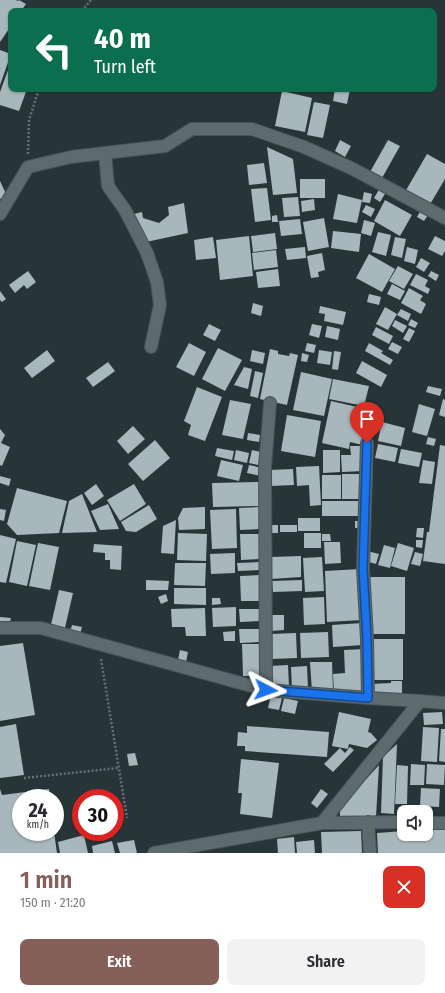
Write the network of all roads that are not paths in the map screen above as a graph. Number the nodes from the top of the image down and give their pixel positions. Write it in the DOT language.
graph roads {
  1 [pos="105,154"];
  2 [pos="0,214"];
  3 [pos="445,218"];
  4 [pos="151,347"];
  5 [pos="270,403"];
  6 [pos="367,443"];
  7 [pos="0,628"];
  8 [pos="266,690"];
  9 [pos="368,698"];
  10 [pos="420,701"];
  11 [pos="445,703"];
  12 [pos="368,822"];
  13 [pos="397,822"];
  14 [pos="322,823"];
  15 [pos="433,823"];
  16 [pos="445,823"];
  17 [pos="154,853"];
  18 [pos="370,853"];
  1 -- 2 [label="street"];
  1 -- 3 [label="street"];
  1 -- 4 [label="street"];
  5 -- 8 [label="street"];
  6 -- 9 [label="street"];
  7 -- 8 [label="street"];
  8 -- 9 [label="street"];
  9 -- 10 [label="street"];
  10 -- 11 [label="street"];
  10 -- 14 [label="street"];
  12 -- 13 [label="street"];
  12 -- 14 [label="street"];
  12 -- 18 [label="street"];
  14 -- 17 [label="street"];
  15 -- 16 [label="street"];
}
